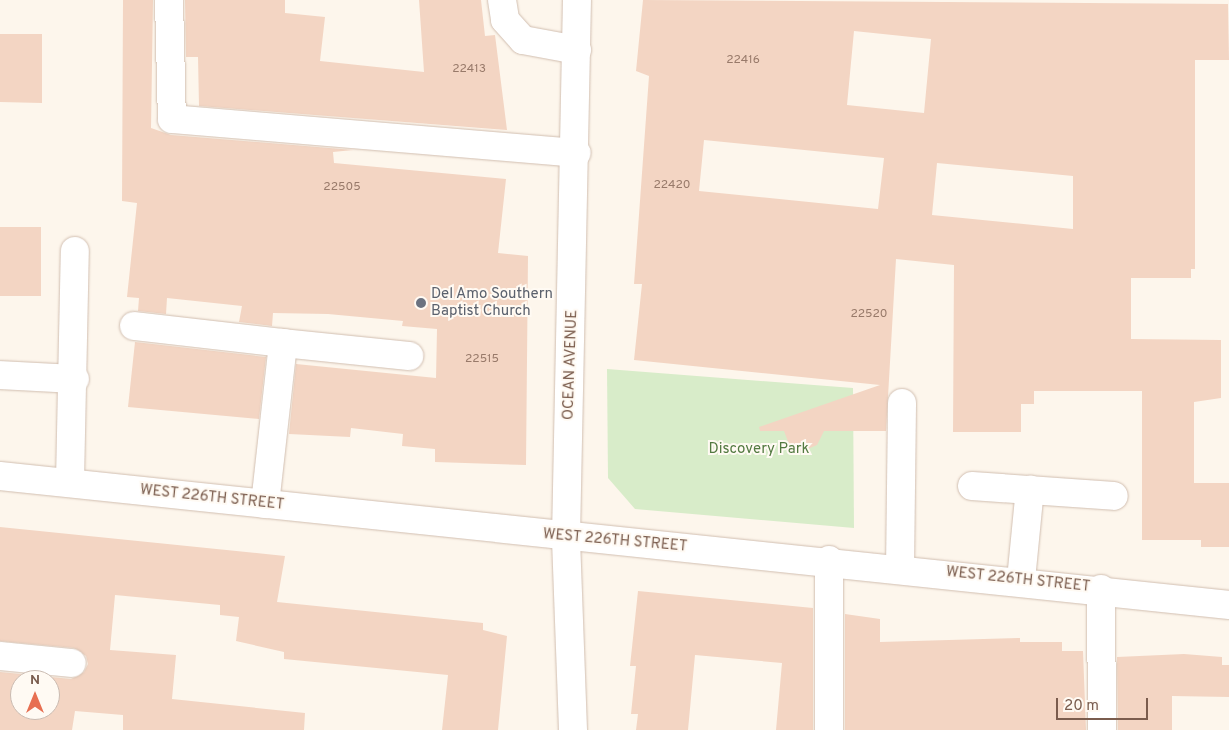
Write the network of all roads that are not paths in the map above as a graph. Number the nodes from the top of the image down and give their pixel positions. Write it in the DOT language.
graph roads {
  1 [pos="169,0"];
  2 [pos="502,0"];
  3 [pos="577,0"];
  4 [pos="577,50"];
  5 [pos="577,153"];
  6 [pos="76,251"];
  7 [pos="134,326"];
  8 [pos="283,343"];
  9 [pos="409,356"];
  10 [pos="0,375"];
  11 [pos="75,379"];
  12 [pos="902,403"];
  13 [pos="0,476"];
  14 [pos="70,482"];
  15 [pos="972,486"];
  16 [pos="1030,489"];
  17 [pos="1114,496"];
  18 [pos="265,504"];
  19 [pos="566,537"];
  20 [pos="829,560"];
  21 [pos="900,569"];
  22 [pos="1021,580"];
  23 [pos="1101,589"];
  24 [pos="1229,605"];
  25 [pos="0,656"];
  26 [pos="72,663"];
  27 [pos="572,730"];
  28 [pos="830,730"];
  29 [pos="1102,730"];
  1 -- 5 [label="street"];
  2 -- 4 [label="street"];
  3 -- 4 [label="street, OCEAN AVENUE"];
  4 -- 5 [label="street, OCEAN AVENUE"];
  5 -- 19 [label="street, OCEAN AVENUE"];
  6 -- 11 [label="street"];
  7 -- 8 [label="street"];
  8 -- 9 [label="street"];
  8 -- 18 [label="street"];
  10 -- 11 [label="street"];
  11 -- 14 [label="street"];
  12 -- 21 [label="street"];
  13 -- 14 [label="street, WEST 226TH STREET"];
  14 -- 18 [label="street, WEST 226TH STREET"];
  15 -- 16 [label="street"];
  16 -- 17 [label="street"];
  16 -- 22 [label="street"];
  18 -- 19 [label="street, WEST 226TH STREET"];
  19 -- 20 [label="street, WEST 226TH STREET"];
  19 -- 27 [label="street, OCEAN AVENUE"];
  20 -- 21 [label="street, WEST 226TH STREET"];
  20 -- 28 [label="street"];
  21 -- 22 [label="street, WEST 226TH STREET"];
  22 -- 23 [label="street, WEST 226TH STREET"];
  23 -- 24 [label="street, WEST 226TH STREET"];
  23 -- 29 [label="street"];
  25 -- 26 [label="street"];
}
